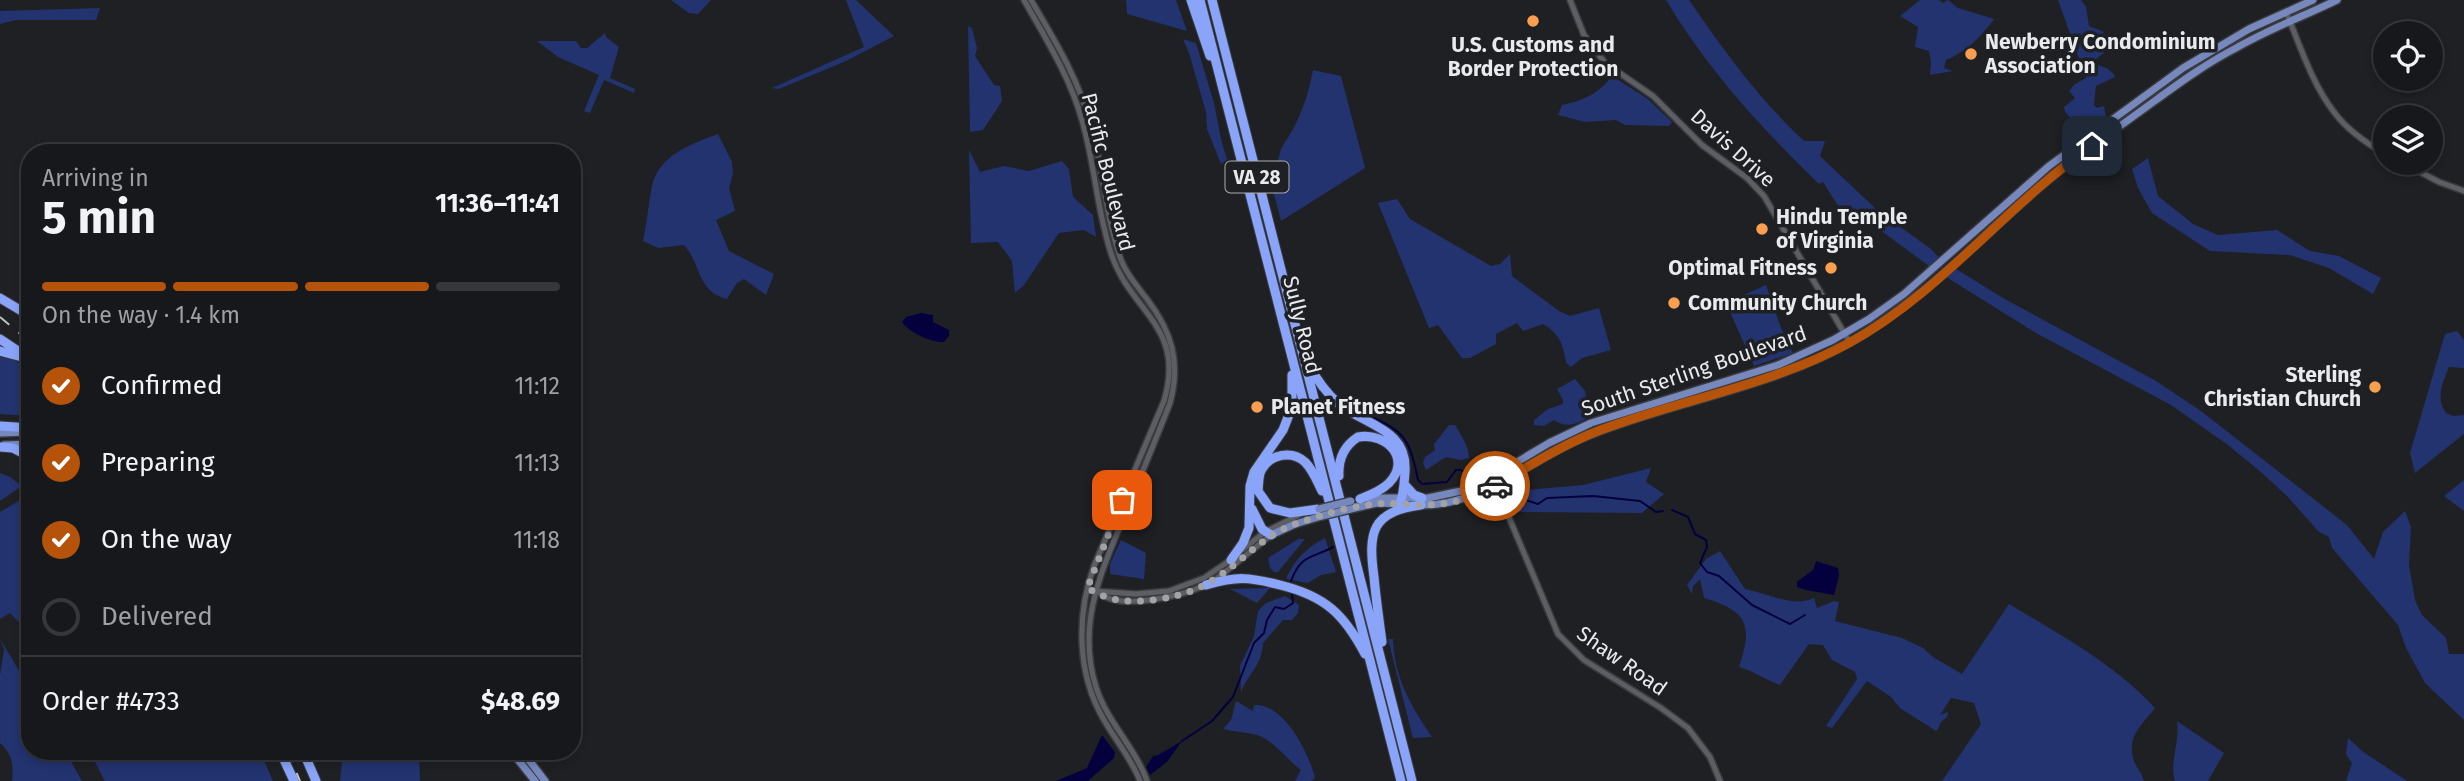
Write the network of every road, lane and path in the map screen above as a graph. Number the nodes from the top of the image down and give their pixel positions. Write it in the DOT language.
graph roads {
  1 [pos="1024,0"];
  2 [pos="1031,0"];
  3 [pos="1191,0"];
  4 [pos="1200,0"];
  5 [pos="1212,0"];
  6 [pos="1570,0"];
  7 [pos="2313,0"];
  8 [pos="2337,0"];
  9 [pos="2286,12"];
  10 [pos="2290,21"];
  11 [pos="1232,124"];
  12 [pos="2373,146"];
  13 [pos="2426,175"];
  14 [pos="2464,191"];
  15 [pos="0,296"];
  16 [pos="21,305"];
  17 [pos="21,310"];
  18 [pos="1845,334"];
  19 [pos="0,339"];
  20 [pos="1850,342"];
  21 [pos="1290,350"];
  22 [pos="0,351"];
  23 [pos="21,354"];
  24 [pos="1303,355"];
  25 [pos="21,356"];
  26 [pos="0,426"];
  27 [pos="21,429"];
  28 [pos="21,431"];
  29 [pos="0,433"];
  30 [pos="21,444"];
  31 [pos="0,446"];
  32 [pos="21,452"];
  33 [pos="1492,477"];
  34 [pos="1404,484"];
  35 [pos="1496,486"];
  36 [pos="1249,497"];
  37 [pos="1341,498"];
  38 [pos="1401,500"];
  39 [pos="1329,501"];
  40 [pos="1355,502"];
  41 [pos="1421,502"];
  42 [pos="1320,512"];
  43 [pos="1268,534"];
  44 [pos="1231,560"];
  45 [pos="1206,585"];
  46 [pos="1087,589"];
  47 [pos="1097,591"];
  48 [pos="1373,674"];
  49 [pos="1390,688"];
  50 [pos="285,760"];
  51 [pos="308,760"];
  52 [pos="518,760"];
  53 [pos="529,760"];
  54 [pos="1139,768"];
  55 [pos="1143,780"];
  56 [pos="294,781"];
  57 [pos="317,781"];
  58 [pos="535,781"];
  59 [pos="545,781"];
  60 [pos="1401,781"];
  61 [pos="1412,781"];
  62 [pos="1720,781"];
  1 -- 46 [label="main road, Pacific Boulevard"];
  2 -- 47 [label="main road, Pacific Boulevard"];
  3 -- 11 [label="highway"];
  4 -- 11 [label="highway, Sully Road / VA 28"];
  5 -- 24 [label="highway, Sully Road / VA 28"];
  6 -- 18 [label="main road, Davis Drive"];
  7 -- 9 [label="main road, South Sterling Boulevard"];
  8 -- 10 [label="main road, South Sterling Boulevard"];
  9 -- 10 [label="main road"];
  9 -- 18 [label="main road, South Sterling Boulevard"];
  10 -- 12 [label="main road"];
  10 -- 20 [label="main road, South Sterling Boulevard"];
  11 -- 21 [label="highway, Sully Road / VA 28"];
  13 -- 14 [label="main road"];
  15 -- 16 [label="highway"];
  15 -- 17 [label="highway"];
  18 -- 20 [label="main road, Davis Drive"];
  18 -- 33 [label="main road, South Sterling Boulevard"];
  19 -- 23 [label="highway"];
  20 -- 35 [label="main road, South Sterling Boulevard"];
  21 -- 36 [label="highway"];
  21 -- 39 [label="highway, Sully Road / VA 28"];
  22 -- 25 [label="highway"];
  24 -- 34 [label="highway"];
  24 -- 37 [label="highway, Sully Road / VA 28"];
  26 -- 27 [label="highway"];
  28 -- 29 [label="main road"];
  30 -- 31 [label="main road"];
  31 -- 32 [label="highway"];
  33 -- 35 [label="main road, Shaw Road"];
  33 -- 41 [label="main road, South Sterling Boulevard"];
  34 -- 38 [label="highway"];
  34 -- 41 [label="highway"];
  35 -- 41 [label="main road, South Sterling Boulevard"];
  35 -- 62 [label="main road, Shaw Road"];
  36 -- 43 [label="highway"];
  36 -- 44 [label="highway"];
  37 -- 40 [label="highway"];
  37 -- 49 [label="highway, Sully Road / VA 28"];
  38 -- 40 [label="main road, South Sterling Boulevard"];
  38 -- 41 [label="main road, South Sterling Boulevard"];
  39 -- 42 [label="highway"];
  39 -- 48 [label="highway, Sully Road / VA 28"];
  40 -- 42 [label="main road, South Sterling Boulevard, bridge"];
  41 -- 49 [label="highway"];
  42 -- 43 [label="main road, South Sterling Boulevard"];
  43 -- 44 [label="main road, South Sterling Boulevard"];
  43 -- 45 [label="main road, South Sterling Boulevard"];
  44 -- 47 [label="main road, South Sterling Boulevard"];
  45 -- 47 [label="main road, South Sterling Boulevard"];
  45 -- 48 [label="highway"];
  46 -- 47 [label="main road, South Sterling Boulevard"];
  46 -- 54 [label="main road, Pacific Boulevard"];
  47 -- 54 [label="main road, Pacific Boulevard"];
  48 -- 60 [label="highway, Sully Road / VA 28"];
  49 -- 61 [label="highway, Sully Road / VA 28"];
  50 -- 56 [label="highway"];
  51 -- 57 [label="highway"];
  52 -- 58 [label="main road"];
  53 -- 59 [label="main road"];
  54 -- 55 [label="main road, Pacific Boulevard"];
}
